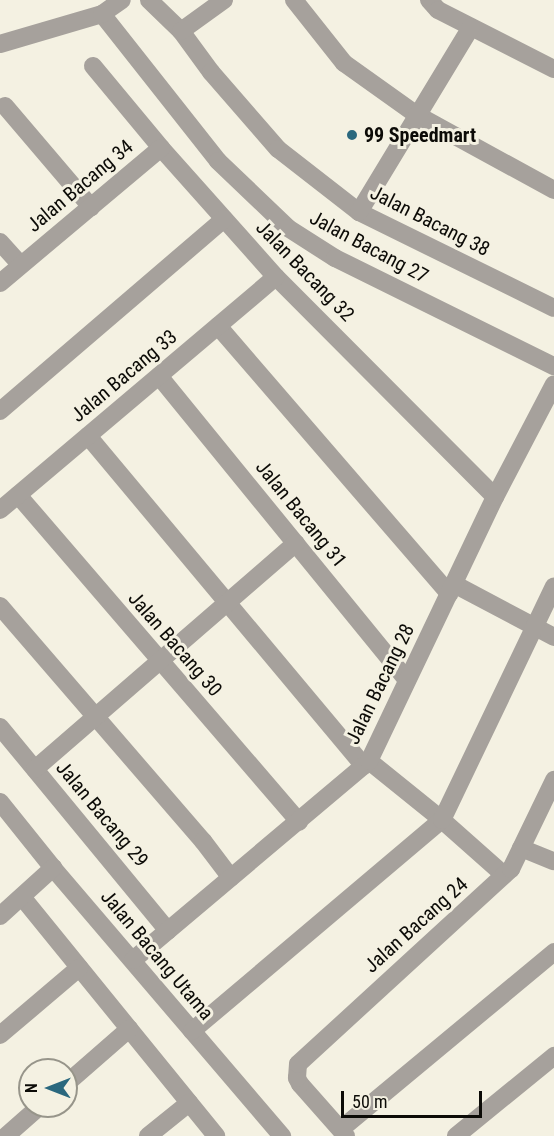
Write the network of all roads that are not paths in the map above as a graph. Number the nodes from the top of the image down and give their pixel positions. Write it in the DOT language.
graph roads {
  1 [pos="122,0"];
  2 [pos="149,0"];
  3 [pos="224,0"];
  4 [pos="294,0"];
  5 [pos="429,0"];
  6 [pos="102,14"];
  7 [pos="471,27"];
  8 [pos="181,31"];
  9 [pos="0,44"];
  10 [pos="93,66"];
  11 [pos="552,66"];
  12 [pos="5,106"];
  13 [pos="417,115"];
  14 [pos="161,148"];
  15 [pos="554,190"];
  16 [pos="91,207"];
  17 [pos="359,212"];
  18 [pos="224,219"];
  19 [pos="0,242"];
  20 [pos="21,265"];
  21 [pos="276,277"];
  22 [pos="0,283"];
  23 [pos="554,308"];
  24 [pos="218,326"];
  25 [pos="554,366"];
  26 [pos="159,376"];
  27 [pos="554,384"];
  28 [pos="0,411"];
  29 [pos="88,436"];
  30 [pos="18,495"];
  31 [pos="495,497"];
  32 [pos="0,510"];
  33 [pos="296,543"];
  34 [pos="554,586"];
  35 [pos="451,589"];
  36 [pos="227,602"];
  37 [pos="0,606"];
  38 [pos="534,628"];
  39 [pos="554,637"];
  40 [pos="160,661"];
  41 [pos="408,680"];
  42 [pos="95,717"];
  43 [pos="0,727"];
  44 [pos="367,763"];
  45 [pos="35,769"];
  46 [pos="554,780"];
  47 [pos="0,802"];
  48 [pos="442,820"];
  49 [pos="299,822"];
  50 [pos="521,848"];
  51 [pos="554,861"];
  52 [pos="53,868"];
  53 [pos="504,875"];
  54 [pos="231,878"];
  55 [pos="22,897"];
  56 [pos="0,916"];
  57 [pos="168,931"];
  58 [pos="554,951"];
  59 [pos="133,960"];
  60 [pos="79,968"];
  61 [pos="129,1029"];
  62 [pos="192,1031"];
  63 [pos="0,1035"];
  64 [pos="554,1056"];
  65 [pos="78,1074"];
  66 [pos="189,1103"];
  67 [pos="26,1118"];
  68 [pos="273,1133"];
  69 [pos="344,1133"];
  70 [pos="6,1136"];
  71 [pos="148,1136"];
  72 [pos="216,1136"];
  73 [pos="456,1136"];
  1 -- 6 [label="street"];
  2 -- 8 [label="street, Jalan Bacang 38"];
  3 -- 8 [label="street"];
  4 -- 13 [label="street"];
  5 -- 7 [label="street"];
  6 -- 9 [label="street"];
  6 -- 25 [label="street, Jalan Bacang 27"];
  7 -- 11 [label="street"];
  7 -- 13 [label="street"];
  8 -- 17 [label="street, Jalan Bacang 38"];
  10 -- 14 [label="street, Jalan Bacang 32"];
  12 -- 16 [label="street"];
  13 -- 15 [label="street"];
  13 -- 17 [label="street"];
  14 -- 16 [label="street, Jalan Bacang 34"];
  14 -- 18 [label="street, Jalan Bacang 32"];
  16 -- 20 [label="street, Jalan Bacang 34"];
  17 -- 23 [label="street, Jalan Bacang 38"];
  18 -- 21 [label="street, Jalan Bacang 32"];
  18 -- 28 [label="street"];
  19 -- 20 [label="street"];
  20 -- 22 [label="street, Jalan Bacang 34"];
  21 -- 24 [label="street, Jalan Bacang 33"];
  21 -- 31 [label="street, Jalan Bacang 32"];
  24 -- 26 [label="street, Jalan Bacang 33"];
  24 -- 35 [label="street"];
  26 -- 29 [label="street, Jalan Bacang 33"];
  26 -- 33 [label="street, Jalan Bacang 31"];
  27 -- 31 [label="street, Jalan Bacang 28"];
  29 -- 30 [label="street, Jalan Bacang 33"];
  29 -- 36 [label="street"];
  30 -- 32 [label="street, Jalan Bacang 33"];
  30 -- 40 [label="street, Jalan Bacang 30"];
  31 -- 35 [label="street, Jalan Bacang 28"];
  33 -- 36 [label="street"];
  33 -- 41 [label="street, Jalan Bacang 31"];
  34 -- 38 [label="street"];
  35 -- 38 [label="street"];
  35 -- 41 [label="street, Jalan Bacang 28"];
  36 -- 40 [label="street"];
  36 -- 44 [label="street"];
  37 -- 42 [label="street"];
  38 -- 39 [label="street"];
  38 -- 48 [label="street"];
  40 -- 42 [label="street"];
  40 -- 49 [label="street, Jalan Bacang 30"];
  41 -- 44 [label="street, Jalan Bacang 28"];
  42 -- 45 [label="street"];
  42 -- 54 [label="street"];
  43 -- 45 [label="street, Jalan Bacang 29"];
  44 -- 48 [label="street"];
  44 -- 49 [label="street, Jalan Bacang 28"];
  45 -- 57 [label="street, Jalan Bacang 29"];
  46 -- 50 [label="street, Jalan Bacang 24"];
  47 -- 52 [label="street, Jalan Bacang Utama"];
  48 -- 53 [label="street"];
  48 -- 62 [label="street"];
  49 -- 54 [label="street, Jalan Bacang 28"];
  50 -- 51 [label="street"];
  50 -- 53 [label="street, Jalan Bacang 24"];
  52 -- 55 [label="street"];
  52 -- 59 [label="street, Jalan Bacang Utama"];
  53 -- 69 [label="street, Jalan Bacang 24"];
  54 -- 57 [label="street, Jalan Bacang 28"];
  55 -- 56 [label="street"];
  55 -- 60 [label="street"];
  57 -- 59 [label="street, Jalan Bacang 28"];
  58 -- 69 [label="street"];
  59 -- 62 [label="street, Jalan Bacang Utama"];
  60 -- 61 [label="street"];
  60 -- 63 [label="street"];
  61 -- 65 [label="street"];
  61 -- 66 [label="street"];
  62 -- 68 [label="street, Jalan Bacang Utama"];
  64 -- 73 [label="street"];
  66 -- 71 [label="street"];
  66 -- 72 [label="street"];
  67 -- 70 [label="street"];
}
